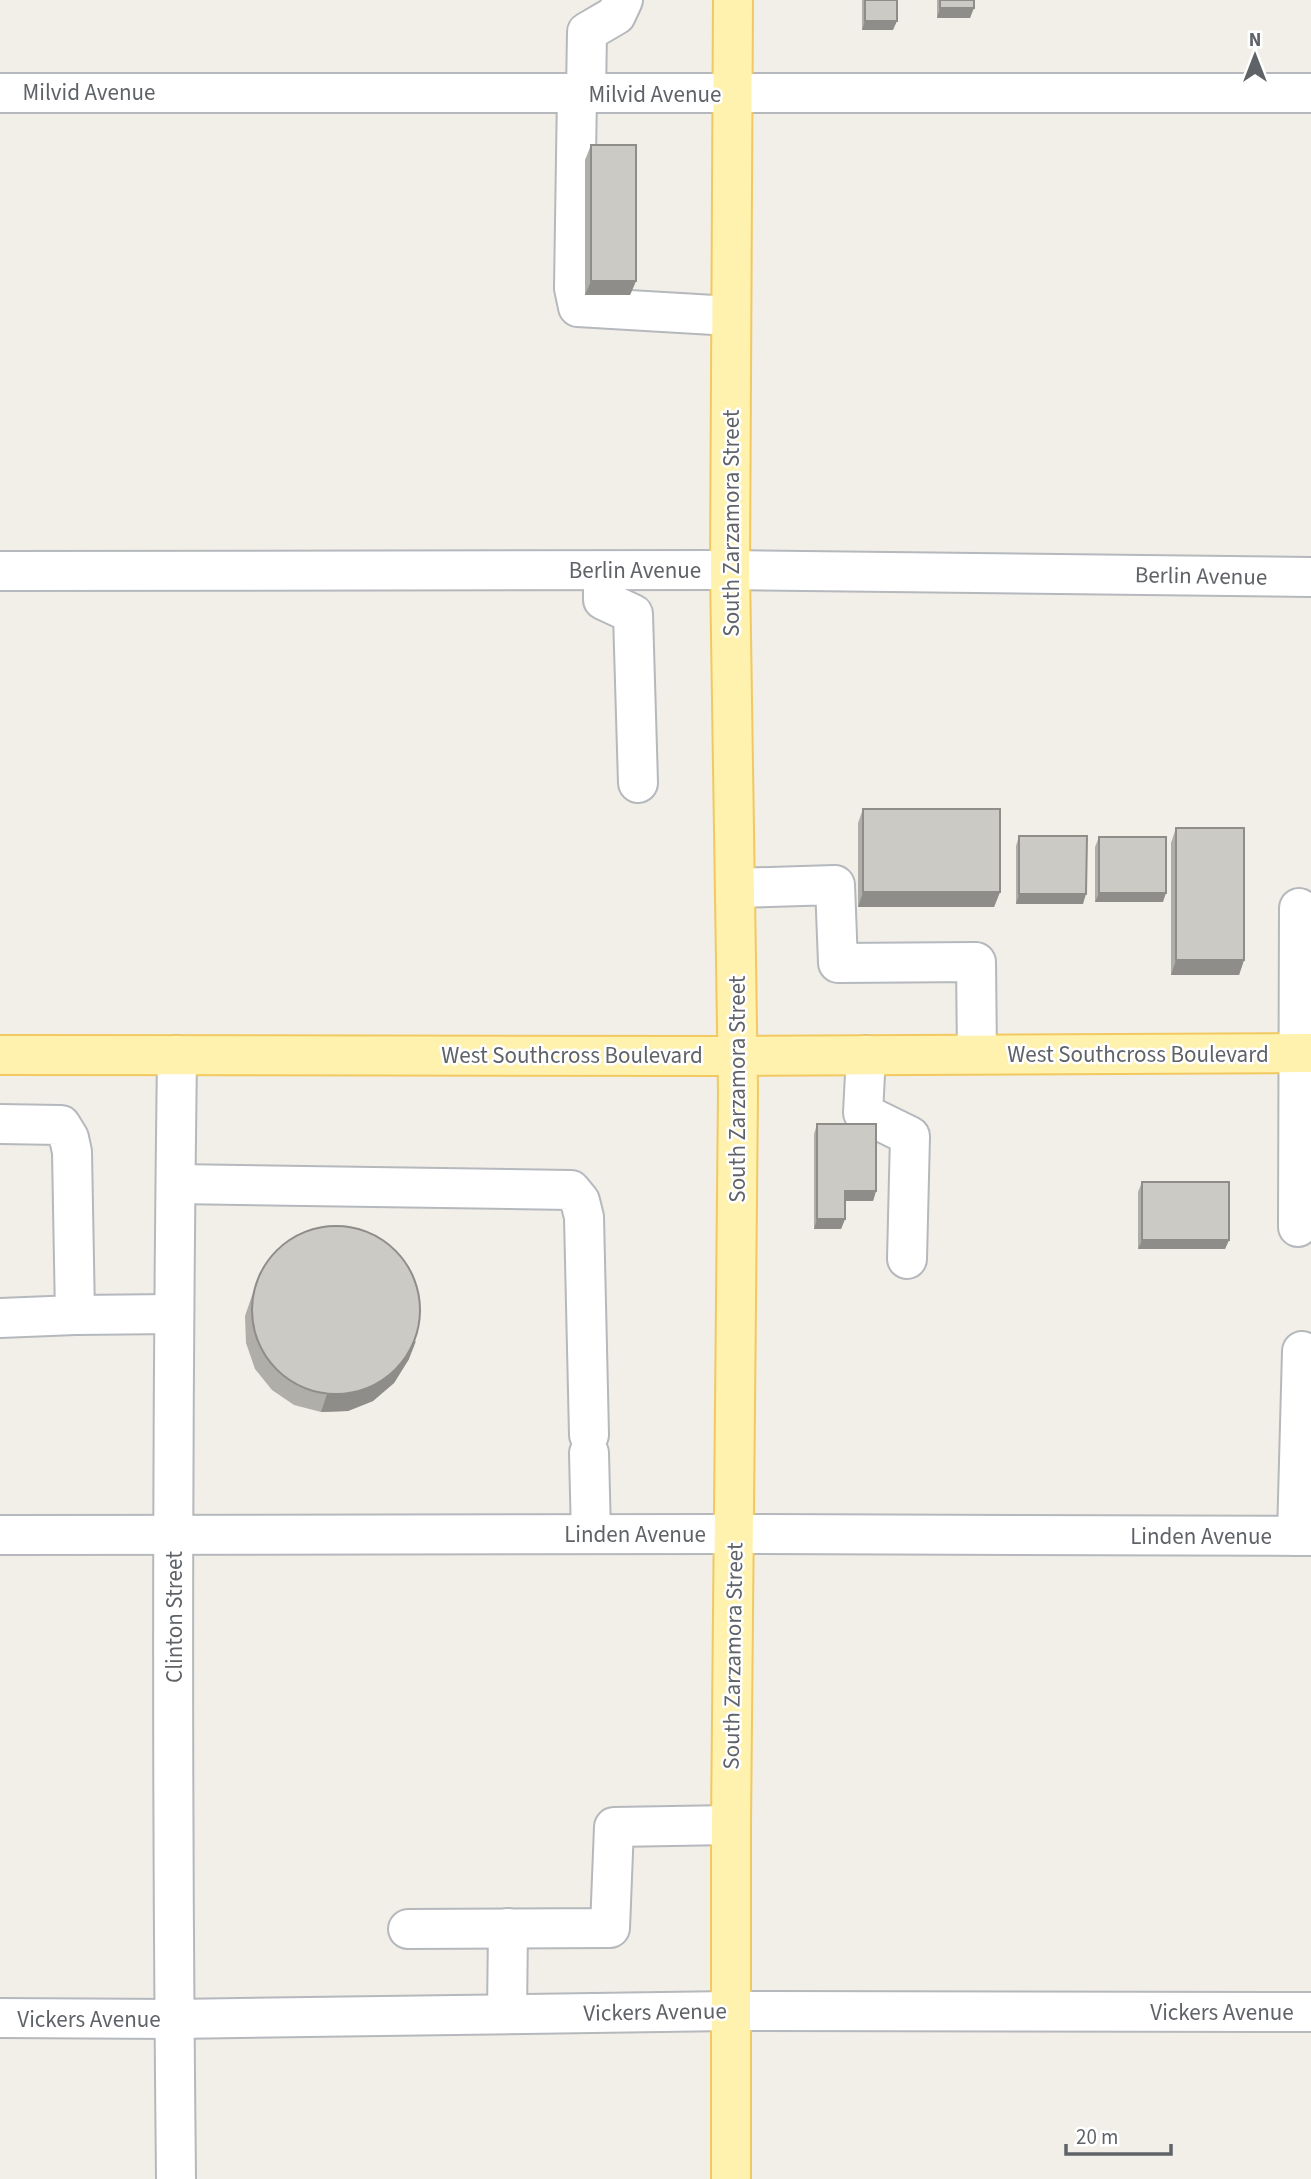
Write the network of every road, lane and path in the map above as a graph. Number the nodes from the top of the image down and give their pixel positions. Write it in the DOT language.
graph roads {
  1 [pos="623,0"];
  2 [pos="733,0"];
  3 [pos="0,93"];
  4 [pos="582,93"];
  5 [pos="1311,93"];
  6 [pos="732,94"];
  7 [pos="731,316"];
  8 [pos="730,570"];
  9 [pos="0,571"];
  10 [pos="603,571"];
  11 [pos="1311,577"];
  12 [pos="638,783"];
  13 [pos="735,888"];
  14 [pos="1299,908"];
  15 [pos="1305,1053"];
  16 [pos="977,1054"];
  17 [pos="0,1055"];
  18 [pos="177,1055"];
  19 [pos="866,1055"];
  20 [pos="738,1056"];
  21 [pos="0,1124"];
  22 [pos="176,1184"];
  23 [pos="1298,1227"];
  24 [pos="907,1259"];
  25 [pos="174,1314"];
  26 [pos="75,1315"];
  27 [pos="0,1318"];
  28 [pos="1302,1351"];
  29 [pos="591,1534"];
  30 [pos="734,1534"];
  31 [pos="0,1535"];
  32 [pos="174,1535"];
  33 [pos="1304,1536"];
  34 [pos="731,1825"];
  35 [pos="509,1928"];
  36 [pos="408,1929"];
  37 [pos="730,2011"];
  38 [pos="1311,2012"];
  39 [pos="508,2014"];
  40 [pos="0,2018"];
  41 [pos="174,2019"];
  42 [pos="176,2179"];
  43 [pos="731,2179"];
  1 -- 4 [label="street"];
  2 -- 6 [label="main road, South Zarzamora Street"];
  3 -- 4 [label="street, Milvid Avenue"];
  4 -- 6 [label="street, Milvid Avenue"];
  4 -- 7 [label="street"];
  5 -- 6 [label="street, Milvid Avenue"];
  6 -- 7 [label="main road, South Zarzamora Street"];
  7 -- 8 [label="main road, South Zarzamora Street"];
  8 -- 10 [label="street, Berlin Avenue"];
  8 -- 11 [label="street, Berlin Avenue"];
  8 -- 13 [label="main road, South Zarzamora Street"];
  9 -- 10 [label="street, Berlin Avenue"];
  10 -- 12 [label="street"];
  13 -- 16 [label="street"];
  13 -- 20 [label="main road, South Zarzamora Street"];
  14 -- 15 [label="street"];
  15 -- 16 [label="main road, West Southcross Boulevard"];
  15 -- 23 [label="street"];
  16 -- 19 [label="main road, West Southcross Boulevard"];
  17 -- 18 [label="main road, West Southcross Boulevard"];
  18 -- 20 [label="main road, West Southcross Boulevard"];
  18 -- 22 [label="street, Clinton Street"];
  19 -- 20 [label="main road, West Southcross Boulevard"];
  19 -- 24 [label="street"];
  20 -- 30 [label="main road, South Zarzamora Street"];
  21 -- 26 [label="street"];
  22 -- 25 [label="street, Clinton Street"];
  22 -- 29 [label="street"];
  25 -- 26 [label="street"];
  25 -- 32 [label="street, Clinton Street"];
  26 -- 27 [label="street"];
  28 -- 33 [label="street"];
  29 -- 30 [label="street, Linden Avenue"];
  29 -- 32 [label="street, Linden Avenue"];
  30 -- 33 [label="street, Linden Avenue"];
  30 -- 34 [label="main road, South Zarzamora Street"];
  31 -- 32 [label="street, Linden Avenue"];
  32 -- 41 [label="street, Clinton Street"];
  34 -- 35 [label="street"];
  34 -- 37 [label="main road, South Zarzamora Street"];
  35 -- 36 [label="street"];
  35 -- 39 [label="street"];
  37 -- 38 [label="street, Vickers Avenue"];
  37 -- 39 [label="street, Vickers Avenue"];
  37 -- 43 [label="main road, South Zarzamora Street"];
  39 -- 41 [label="street, Vickers Avenue"];
  40 -- 41 [label="street, Vickers Avenue"];
  41 -- 42 [label="street, Clinton Street"];
}
